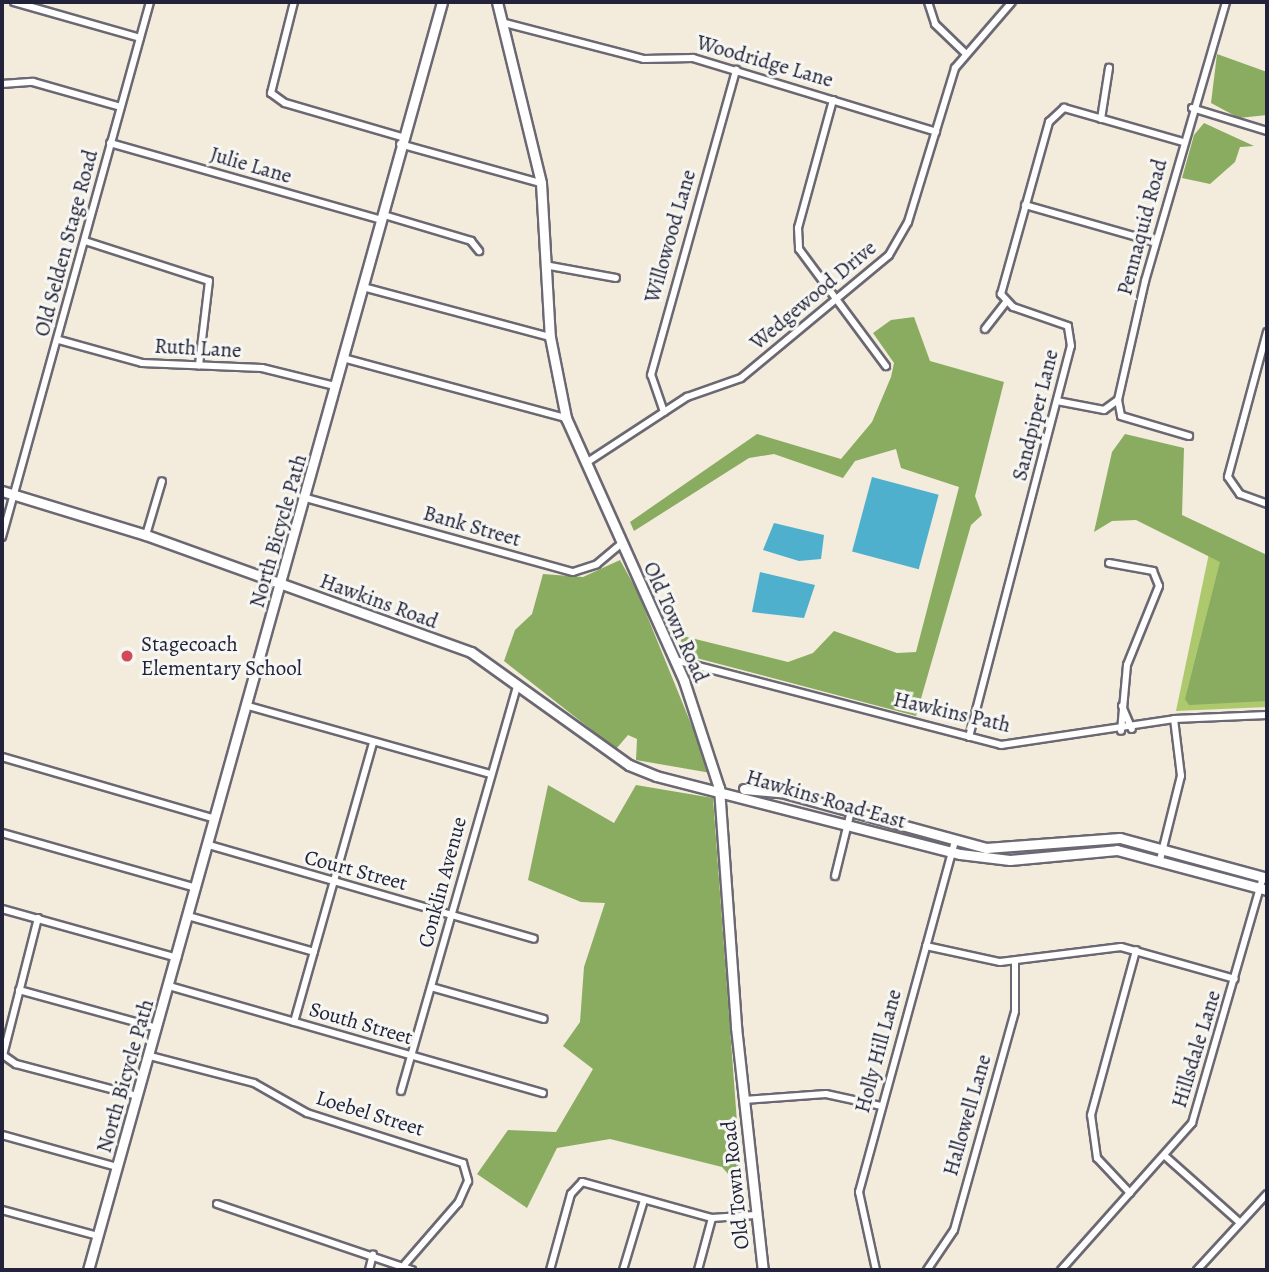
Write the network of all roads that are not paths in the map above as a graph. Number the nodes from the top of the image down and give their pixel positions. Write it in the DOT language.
graph roads {
  1 [pos="14,2"];
  2 [pos="150,2"];
  3 [pos="294,2"];
  4 [pos="442,2"];
  5 [pos="497,2"];
  6 [pos="928,2"];
  7 [pos="1012,2"];
  8 [pos="1226,2"];
  9 [pos="501,22"];
  10 [pos="140,38"];
  11 [pos="965,53"];
  12 [pos="1109,68"];
  13 [pos="736,70"];
  14 [pos="2,84"];
  15 [pos="833,100"];
  16 [pos="121,107"];
  17 [pos="1192,108"];
  18 [pos="1101,119"];
  19 [pos="1267,131"];
  20 [pos="936,132"];
  21 [pos="401,140"];
  22 [pos="1183,142"];
  23 [pos="110,143"];
  24 [pos="541,183"];
  25 [pos="1025,205"];
  26 [pos="383,218"];
  27 [pos="85,241"];
  28 [pos="1155,242"];
  29 [pos="479,251"];
  30 [pos="550,266"];
  31 [pos="616,278"];
  32 [pos="363,287"];
  33 [pos="834,302"];
  34 [pos="1005,303"];
  35 [pos="985,329"];
  36 [pos="1267,332"];
  37 [pos="550,337"];
  38 [pos="59,341"];
  39 [pos="343,358"];
  40 [pos="1263,362"];
  41 [pos="199,365"];
  42 [pos="886,366"];
  43 [pos="335,386"];
  44 [pos="1118,400"];
  45 [pos="1058,401"];
  46 [pos="664,412"];
  47 [pos="566,418"];
  48 [pos="1189,436"];
  49 [pos="586,463"];
  50 [pos="162,481"];
  51 [pos="2,491"];
  52 [pos="15,493"];
  53 [pos="306,498"];
  54 [pos="1267,505"];
  55 [pos="146,535"];
  56 [pos="2,537"];
  57 [pos="622,544"];
  58 [pos="1109,563"];
  59 [pos="281,583"];
  60 [pos="675,660"];
  61 [pos="518,684"];
  62 [pos="248,706"];
  63 [pos="1122,706"];
  64 [pos="1267,715"];
  65 [pos="1174,719"];
  66 [pos="1132,729"];
  67 [pos="1121,731"];
  68 [pos="969,737"];
  69 [pos="373,743"];
  70 [pos="2,757"];
  71 [pos="490,774"];
  72 [pos="719,788"];
  73 [pos="851,811"];
  74 [pos="215,818"];
  75 [pos="849,824"];
  76 [pos="2,833"];
  77 [pos="955,841"];
  78 [pos="209,845"];
  79 [pos="1163,848"];
  80 [pos="953,852"];
  81 [pos="1160,860"];
  82 [pos="835,876"];
  83 [pos="1265,877"];
  84 [pos="333,883"];
  85 [pos="196,888"];
  86 [pos="1264,889"];
  87 [pos="2,909"];
  88 [pos="452,914"];
  89 [pos="188,916"];
  90 [pos="38,918"];
  91 [pos="534,939"];
  92 [pos="926,946"];
  93 [pos="1136,950"];
  94 [pos="314,952"];
  95 [pos="177,958"];
  96 [pos="1015,961"];
  97 [pos="1235,979"];
  98 [pos="169,986"];
  99 [pos="431,987"];
  100 [pos="19,990"];
  101 [pos="544,1019"];
  102 [pos="294,1022"];
  103 [pos="157,1028"];
  104 [pos="2,1047"];
  105 [pos="150,1055"];
  106 [pos="412,1056"];
  107 [pos="401,1091"];
  108 [pos="543,1093"];
  109 [pos="138,1096"];
  110 [pos="744,1100"];
  111 [pos="881,1106"];
  112 [pos="2,1135"];
  113 [pos="1165,1156"];
  114 [pos="117,1167"];
  115 [pos="1130,1193"];
  116 [pos="1267,1194"];
  117 [pos="644,1200"];
  118 [pos="217,1205"];
  119 [pos="2,1210"];
  120 [pos="755,1214"];
  121 [pos="712,1218"];
  122 [pos="1240,1222"];
  123 [pos="98,1237"];
  124 [pos="373,1254"];
  125 [pos="405,1264"];
  126 [pos="88,1270"];
  127 [pos="369,1270"];
  128 [pos="412,1270"];
  129 [pos="550,1270"];
  130 [pos="623,1270"];
  131 [pos="698,1270"];
  132 [pos="763,1270"];
  133 [pos="876,1270"];
  134 [pos="927,1270"];
  135 [pos="1061,1270"];
  136 [pos="1198,1270"];
  1 -- 10 [label="street"];
  2 -- 10 [label="street, Old Selden Stage Road"];
  3 -- 21 [label="street"];
  4 -- 21 [label="street, North Bicycle Path"];
  5 -- 9 [label="street, Old Town Road"];
  6 -- 11 [label="street"];
  7 -- 11 [label="street, Wedgewood Drive"];
  8 -- 17 [label="street, Pennaquid Road"];
  9 -- 13 [label="street, Woodridge Lane"];
  9 -- 24 [label="street, Old Town Road"];
  10 -- 16 [label="street, Old Selden Stage Road"];
  11 -- 20 [label="street, Wedgewood Drive"];
  12 -- 18 [label="street"];
  13 -- 15 [label="street, Woodridge Lane"];
  13 -- 46 [label="street, Willowood Lane"];
  14 -- 16 [label="street"];
  15 -- 20 [label="street, Woodridge Lane"];
  15 -- 33 [label="street"];
  16 -- 23 [label="street, Old Selden Stage Road"];
  17 -- 19 [label="street"];
  17 -- 22 [label="street, Pennaquid Road"];
  18 -- 22 [label="street"];
  18 -- 25 [label="street"];
  20 -- 33 [label="street, Wedgewood Drive"];
  21 -- 24 [label="street"];
  21 -- 26 [label="street, North Bicycle Path"];
  22 -- 28 [label="street, Pennaquid Road"];
  23 -- 26 [label="street, Julie Lane"];
  23 -- 27 [label="street, Old Selden Stage Road"];
  24 -- 30 [label="street, Old Town Road"];
  25 -- 28 [label="street"];
  25 -- 34 [label="street"];
  26 -- 29 [label="street, Julie Lane"];
  26 -- 32 [label="street, North Bicycle Path"];
  27 -- 38 [label="street, Old Selden Stage Road"];
  27 -- 41 [label="street"];
  28 -- 44 [label="street, Pennaquid Road"];
  30 -- 31 [label="street"];
  30 -- 37 [label="street, Old Town Road"];
  32 -- 37 [label="street"];
  32 -- 39 [label="street, North Bicycle Path"];
  33 -- 42 [label="street"];
  33 -- 46 [label="street, Wedgewood Drive"];
  34 -- 35 [label="street"];
  34 -- 45 [label="street, Sandpiper Lane"];
  36 -- 40 [label="street"];
  37 -- 47 [label="street, Old Town Road"];
  38 -- 41 [label="street, Ruth Lane"];
  38 -- 52 [label="street, Old Selden Stage Road"];
  39 -- 43 [label="street, North Bicycle Path"];
  39 -- 47 [label="street"];
  40 -- 54 [label="street"];
  41 -- 43 [label="street, Ruth Lane"];
  43 -- 53 [label="street, North Bicycle Path"];
  44 -- 45 [label="street"];
  44 -- 48 [label="street"];
  45 -- 68 [label="street, Sandpiper Lane"];
  46 -- 49 [label="street, Wedgewood Drive"];
  47 -- 49 [label="street, Old Town Road"];
  49 -- 57 [label="street, Old Town Road"];
  50 -- 55 [label="street"];
  51 -- 52 [label="street, Hawkins Road"];
  52 -- 55 [label="street, Hawkins Road"];
  52 -- 56 [label="street, Old Selden Stage Road"];
  53 -- 57 [label="street, Bank Street"];
  53 -- 59 [label="street, North Bicycle Path"];
  55 -- 59 [label="street, Hawkins Road"];
  57 -- 60 [label="street, Old Town Road"];
  58 -- 63 [label="street"];
  59 -- 61 [label="street, Hawkins Road"];
  59 -- 62 [label="street, North Bicycle Path"];
  60 -- 68 [label="street, Hawkins Path"];
  60 -- 72 [label="street, Old Town Road"];
  61 -- 71 [label="street, Conklin Avenue"];
  61 -- 72 [label="street, Hawkins Road"];
  62 -- 69 [label="street"];
  62 -- 74 [label="street, North Bicycle Path"];
  63 -- 66 [label="street"];
  63 -- 67 [label="street"];
  64 -- 65 [label="street, Hawkins Path"];
  65 -- 66 [label="street, Hawkins Path"];
  65 -- 79 [label="street"];
  66 -- 67 [label="street, Hawkins Path"];
  67 -- 68 [label="street, Hawkins Path"];
  69 -- 71 [label="street"];
  69 -- 84 [label="street"];
  70 -- 74 [label="street"];
  71 -- 88 [label="street, Conklin Avenue"];
  72 -- 73 [label="street, Hawkins Road East"];
  72 -- 75 [label="street, Hawkins Road East"];
  72 -- 110 [label="street, Old Town Road"];
  73 -- 75 [label="street"];
  73 -- 77 [label="street, Hawkins Road East"];
  74 -- 78 [label="street, North Bicycle Path"];
  75 -- 80 [label="street, Hawkins Road East"];
  75 -- 82 [label="street"];
  76 -- 85 [label="street"];
  77 -- 79 [label="street, Hawkins Road East"];
  77 -- 80 [label="street, Holly Hill Lane"];
  78 -- 84 [label="street, Court Street"];
  78 -- 85 [label="street, North Bicycle Path"];
  79 -- 81 [label="street"];
  79 -- 83 [label="street, Hawkins Road East"];
  80 -- 81 [label="street, Hawkins Road East"];
  80 -- 92 [label="street, Holly Hill Lane"];
  81 -- 86 [label="street, Hawkins Road East"];
  83 -- 86 [label="street, Hillsdale Lane"];
  84 -- 88 [label="street, Court Street"];
  84 -- 94 [label="street"];
  85 -- 89 [label="street, North Bicycle Path"];
  86 -- 97 [label="street, Hillsdale Lane"];
  87 -- 90 [label="street"];
  88 -- 91 [label="street, Court Street"];
  88 -- 99 [label="street, Conklin Avenue"];
  89 -- 94 [label="street"];
  89 -- 95 [label="street, North Bicycle Path"];
  90 -- 95 [label="street"];
  90 -- 100 [label="street"];
  92 -- 96 [label="street"];
  92 -- 111 [label="street, Holly Hill Lane"];
  93 -- 96 [label="street"];
  93 -- 97 [label="street"];
  93 -- 115 [label="street"];
  94 -- 102 [label="street"];
  95 -- 98 [label="street, North Bicycle Path"];
  96 -- 134 [label="street, Hallowell Lane"];
  97 -- 113 [label="street, Hillsdale Lane"];
  98 -- 102 [label="street, South Street"];
  98 -- 103 [label="street, North Bicycle Path"];
  99 -- 101 [label="street"];
  99 -- 106 [label="street, Conklin Avenue"];
  100 -- 103 [label="street"];
  100 -- 104 [label="street"];
  102 -- 106 [label="street, South Street"];
  103 -- 105 [label="street, North Bicycle Path"];
  104 -- 109 [label="street"];
  105 -- 109 [label="street, North Bicycle Path"];
  105 -- 125 [label="street, Loebel Street"];
  106 -- 107 [label="street, Conklin Avenue"];
  106 -- 108 [label="street, South Street"];
  109 -- 114 [label="street, North Bicycle Path"];
  110 -- 111 [label="street"];
  110 -- 120 [label="street, Old Town Road"];
  111 -- 133 [label="street, Holly Hill Lane"];
  112 -- 114 [label="street"];
  113 -- 115 [label="street, Hillsdale Lane"];
  113 -- 122 [label="street"];
  114 -- 123 [label="street, North Bicycle Path"];
  115 -- 135 [label="street, Hillsdale Lane"];
  116 -- 122 [label="street"];
  117 -- 121 [label="street"];
  117 -- 129 [label="street"];
  117 -- 130 [label="street"];
  118 -- 124 [label="street"];
  119 -- 123 [label="street"];
  120 -- 121 [label="street"];
  120 -- 132 [label="street, Old Town Road"];
  121 -- 131 [label="street"];
  122 -- 136 [label="street"];
  123 -- 126 [label="street, North Bicycle Path"];
  124 -- 125 [label="street"];
  124 -- 127 [label="street"];
  125 -- 128 [label="street"];
}
